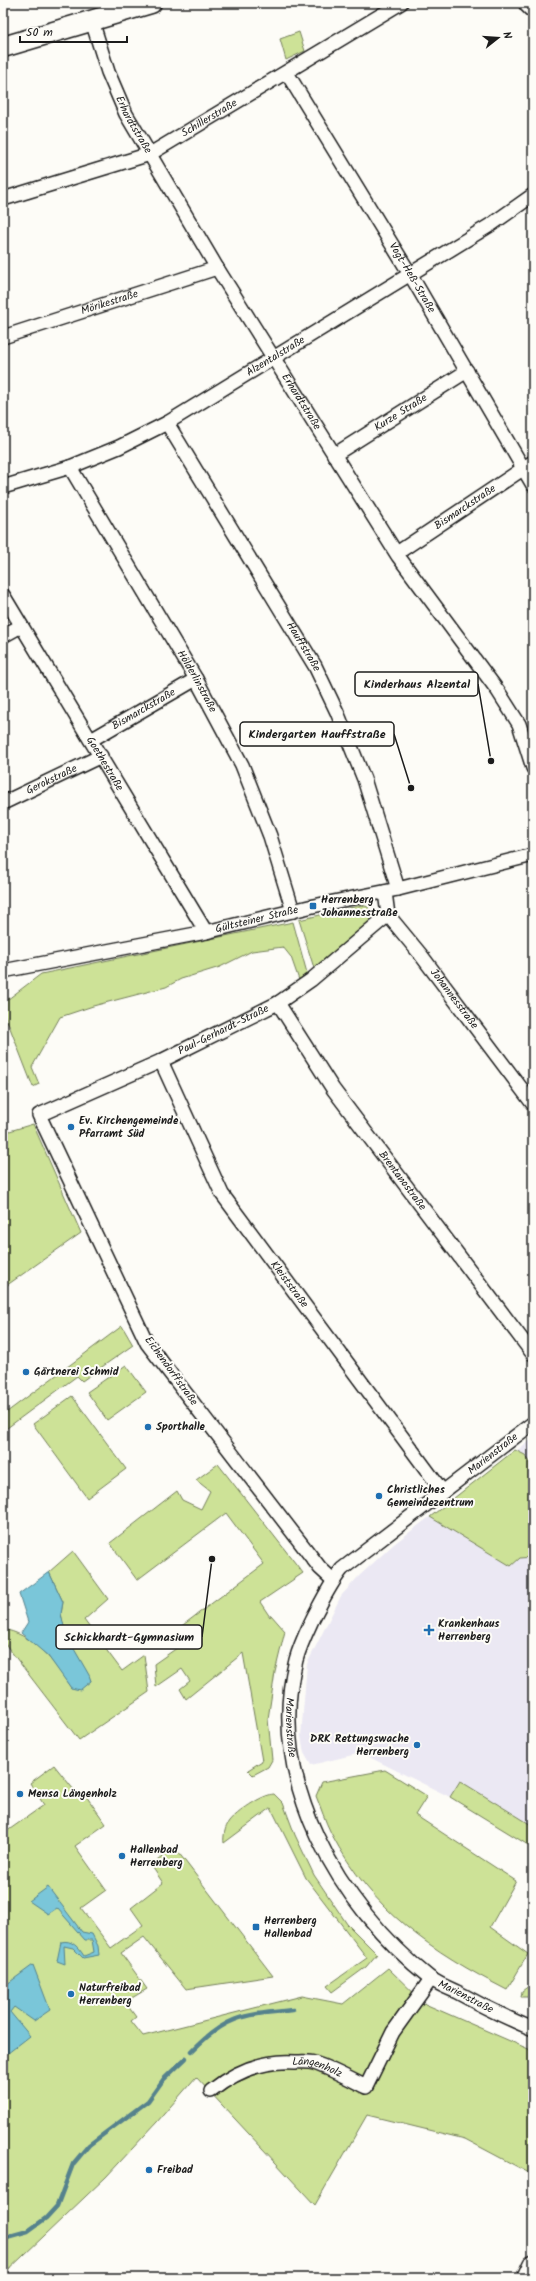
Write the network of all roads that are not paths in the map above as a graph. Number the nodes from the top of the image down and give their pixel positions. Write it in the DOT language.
graph roads {
  1 [pos="151,3"];
  2 [pos="401,3"];
  3 [pos="529,3"];
  4 [pos="533,7"];
  5 [pos="92,21"];
  6 [pos="3,47"];
  7 [pos="287,72"];
  8 [pos="150,154"];
  9 [pos="533,195"];
  10 [pos="3,199"];
  11 [pos="217,268"];
  12 [pos="410,274"];
  13 [pos="3,337"];
  14 [pos="274,357"];
  15 [pos="467,371"];
  16 [pos="167,423"];
  17 [pos="334,455"];
  18 [pos="528,465"];
  19 [pos="70,467"];
  20 [pos="533,485"];
  21 [pos="3,487"];
  22 [pos="397,553"];
  23 [pos="3,595"];
  24 [pos="21,626"];
  25 [pos="3,636"];
  26 [pos="196,679"];
  27 [pos="91,740"];
  28 [pos="101,756"];
  29 [pos="533,768"];
  30 [pos="3,803"];
  31 [pos="533,855"];
  32 [pos="392,890"];
  33 [pos="293,911"];
  34 [pos="388,915"];
  35 [pos="206,932"];
  36 [pos="3,971"];
  37 [pos="278,1003"];
  38 [pos="161,1061"];
  39 [pos="533,1104"];
  40 [pos="39,1115"];
  41 [pos="533,1354"];
  42 [pos="533,1423"];
  43 [pos="443,1492"];
  44 [pos="333,1580"];
  45 [pos="431,1979"];
  46 [pos="533,2029"];
  47 [pos="211,2091"];
  48 [pos="533,2265"];
  49 [pos="527,2278"];
  1 -- 5 [label="main road"];
  2 -- 7 [label="street, Schillerstraße"];
  3 -- 4 [label="main road"];
  5 -- 6 [label="main road"];
  5 -- 8 [label="street, Erhardtstraße"];
  7 -- 8 [label="street, Schillerstraße"];
  7 -- 12 [label="street, Vogt-Heß-Straße"];
  8 -- 10 [label="street, Schillerstraße"];
  8 -- 11 [label="street, Erhardtstraße"];
  9 -- 12 [label="street, Alzentalstraße"];
  11 -- 13 [label="street, Mörikestraße"];
  11 -- 14 [label="street, Erhardtstraße"];
  12 -- 14 [label="street, Alzentalstraße"];
  12 -- 15 [label="street, Vogt-Heß-Straße"];
  14 -- 16 [label="street, Alzentalstraße"];
  14 -- 17 [label="street, Erhardtstraße"];
  15 -- 17 [label="street, Kurze Straße"];
  15 -- 18 [label="street, Vogt-Heß-Straße"];
  16 -- 19 [label="street, Alzentalstraße"];
  16 -- 32 [label="street, Hauffstraße"];
  17 -- 22 [label="street, Erhardtstraße"];
  18 -- 20 [label="street, Vogt-Heß-Straße"];
  18 -- 22 [label="street, Bismarckstraße"];
  19 -- 21 [label="street, Alzentalstraße"];
  19 -- 26 [label="street, Hölderlinstraße"];
  22 -- 29 [label="street, Erhardtstraße"];
  23 -- 24 [label="street, Goethestraße"];
  24 -- 25 [label="street"];
  24 -- 27 [label="street, Goethestraße"];
  26 -- 27 [label="street, Bismarckstraße"];
  26 -- 33 [label="street, Hölderlinstraße"];
  27 -- 28 [label="street, Goethestraße"];
  28 -- 30 [label="street, Gerokstraße"];
  28 -- 35 [label="street, Goethestraße"];
  31 -- 32 [label="street, Gültsteiner Straße"];
  32 -- 33 [label="street, Gültsteiner Straße"];
  32 -- 34 [label="street"];
  33 -- 35 [label="street, Gültsteiner Straße"];
  34 -- 37 [label="street, Paul-Gerhardt-Straße"];
  34 -- 39 [label="street, Johannesstraße"];
  35 -- 36 [label="street, Gültsteiner Straße"];
  37 -- 38 [label="street, Paul-Gerhardt-Straße"];
  37 -- 41 [label="street, Brentanostraße"];
  38 -- 40 [label="street, Paul-Gerhardt-Straße"];
  38 -- 43 [label="street, Kleiststraße"];
  40 -- 44 [label="street, Eichendorffstraße"];
  42 -- 43 [label="street, Marienstraße"];
  43 -- 44 [label="street, Marienstraße"];
  44 -- 45 [label="street, Marienstraße"];
  45 -- 46 [label="street, Marienstraße"];
  45 -- 47 [label="street, Längenholz"];
  48 -- 49 [label="main road"];
}
